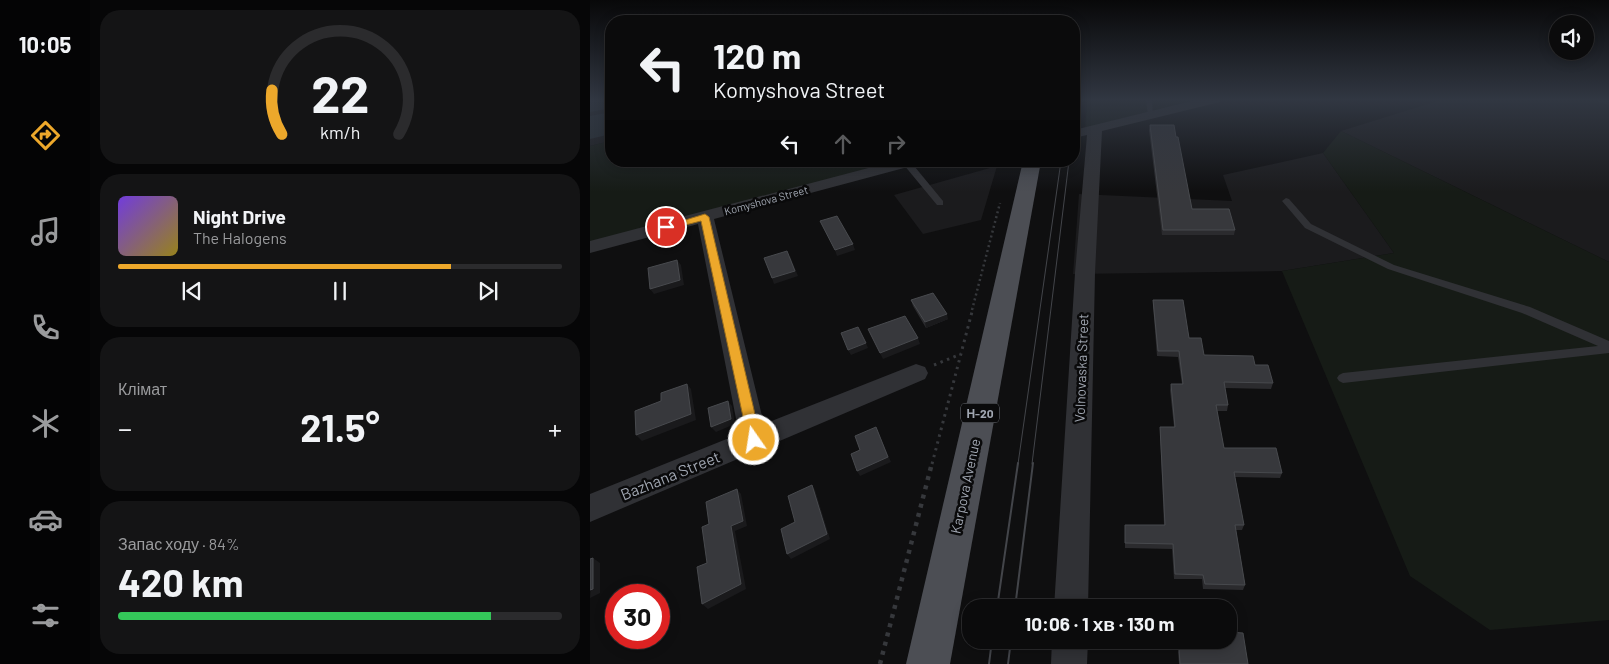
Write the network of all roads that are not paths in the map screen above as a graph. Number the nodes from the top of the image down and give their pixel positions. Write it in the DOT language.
graph roads {
  1 [pos="1084,132"];
  2 [pos="891,167"];
  3 [pos="914,167"];
  4 [pos="1031,167"];
  5 [pos="1286,201"];
  6 [pos="940,203"];
  7 [pos="705,217"];
  8 [pos="590,247"];
  9 [pos="1609,348"];
  10 [pos="916,373"];
  11 [pos="1343,378"];
  12 [pos="754,440"];
  13 [pos="590,508"];
  14 [pos="1071,599"];
  15 [pos="1070,649"];
  16 [pos="928,664"];
  17 [pos="1069,664"];
  1 -- 14 [label="street, Volnovaska Street"];
  2 -- 7 [label="street, Komyshova Street"];
  3 -- 6 [label="lane"];
  4 -- 16 [label="main road, Karpova Avenue / Н-20"];
  5 -- 9 [label="lane"];
  7 -- 8 [label="street, Komyshova Street"];
  7 -- 12 [label="street"];
  9 -- 11 [label="lane"];
  10 -- 12 [label="street, Bazhana Street"];
  12 -- 13 [label="street, Bazhana Street"];
  15 -- 17 [label="street"];
}
